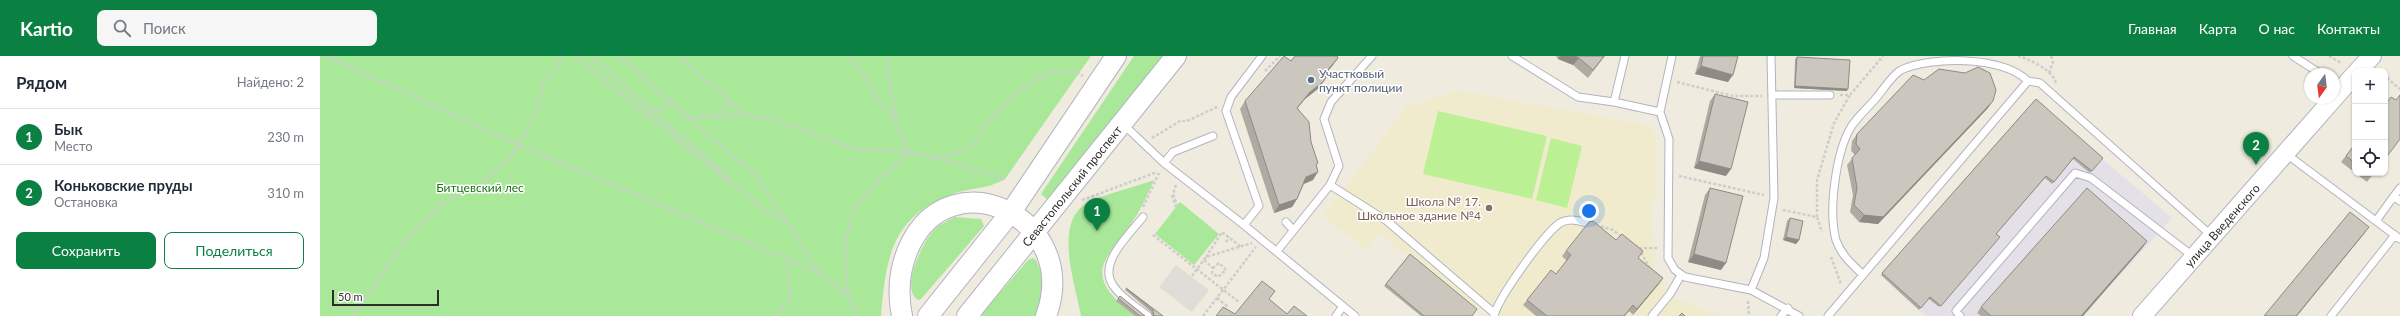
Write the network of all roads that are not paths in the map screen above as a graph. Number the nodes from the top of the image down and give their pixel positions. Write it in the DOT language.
graph roads {
  1 [pos="1116,56"];
  2 [pos="1176,56"];
  3 [pos="1262,56"];
  4 [pos="1372,56"];
  5 [pos="1512,56"];
  6 [pos="1625,56"];
  7 [pos="1672,56"];
  8 [pos="1771,56"];
  9 [pos="2292,56"];
  10 [pos="2372,56"];
  11 [pos="2311,68"];
  12 [pos="2361,68"];
  13 [pos="2352,77"];
  14 [pos="2028,81"];
  15 [pos="2340,88"];
  16 [pos="1773,95"];
  17 [pos="1830,95"];
  18 [pos="1614,102"];
  19 [pos="2326,104"];
  20 [pos="1660,112"];
  21 [pos="1123,124"];
  22 [pos="1213,136"];
  23 [pos="2285,153"];
  24 [pos="1164,163"];
  25 [pos="1330,184"];
  26 [pos="2400,188"];
  27 [pos="2397,198"];
  28 [pos="1011,212"];
  29 [pos="1143,217"];
  30 [pos="2376,221"];
  31 [pos="1286,222"];
  32 [pos="1586,223"];
  33 [pos="1244,225"];
  34 [pos="1293,230"];
  35 [pos="1036,232"];
  36 [pos="2212,236"];
  37 [pos="2397,237"];
  38 [pos="1277,252"];
  39 [pos="2194,257"];
  40 [pos="1682,275"];
  41 [pos="1863,275"];
  42 [pos="1054,286"];
  43 [pos="1752,290"];
  44 [pos="1344,306"];
  45 [pos="1788,308"];
  46 [pos="1494,315"];
  47 [pos="902,316"];
  48 [pos="928,316"];
  49 [pos="967,316"];
  50 [pos="1046,316"];
  51 [pos="1055,316"];
  52 [pos="1148,316"];
  53 [pos="1336,316"];
  54 [pos="1355,316"];
  55 [pos="1652,316"];
  56 [pos="1781,316"];
  57 [pos="1799,316"];
  58 [pos="1828,316"];
  59 [pos="1960,316"];
  60 [pos="2142,316"];
  61 [pos="2331,316"];
  1 -- 28 [label="main road"];
  2 -- 21 [label="main road, Севастопольский проспект"];
  3 -- 33 [label="lane"];
  4 -- 25 [label="lane"];
  5 -- 18 [label="lane"];
  6 -- 18 [label="lane"];
  7 -- 20 [label="lane"];
  8 -- 16 [label="lane"];
  9 -- 11 [label="lane"];
  10 -- 12 [label="street"];
  13 -- 15 [label="street, улица Введенского"];
  14 -- 36 [label="lane"];
  14 -- 41 [label="lane"];
  14 -- 41 [label="lane"];
  16 -- 17 [label="lane"];
  16 -- 43 [label="lane"];
  18 -- 20 [label="lane"];
  19 -- 23 [label="street, улица Введенского"];
  20 -- 40 [label="lane"];
  21 -- 24 [label="lane"];
  21 -- 35 [label="main road, Севастопольский проспект"];
  22 -- 24 [label="lane"];
  23 -- 30 [label="lane"];
  23 -- 36 [label="street, улица Введенского"];
  24 -- 33 [label="lane"];
  25 -- 34 [label="lane"];
  25 -- 46 [label="lane"];
  26 -- 27 [label="lane"];
  27 -- 30 [label="lane"];
  28 -- 35 [label="main road"];
  28 -- 47 [label="main road"];
  28 -- 48 [label="main road"];
  29 -- 52 [label="lane"];
  30 -- 37 [label="lane"];
  31 -- 34 [label="lane"];
  32 -- 46 [label="lane"];
  33 -- 38 [label="lane"];
  34 -- 38 [label="lane"];
  35 -- 42 [label="main road"];
  35 -- 49 [label="main road, Севастопольский проспект"];
  36 -- 39 [label="street, улица Введенского"];
  37 -- 61 [label="lane"];
  38 -- 44 [label="lane"];
  39 -- 59 [label="lane"];
  39 -- 60 [label="street, улица Введенского"];
  40 -- 43 [label="lane"];
  40 -- 55 [label="lane"];
  41 -- 58 [label="lane"];
  42 -- 50 [label="main road"];
  42 -- 51 [label="main road"];
  43 -- 45 [label="lane"];
  44 -- 53 [label="lane"];
  44 -- 54 [label="lane"];
  45 -- 56 [label="lane"];
  45 -- 57 [label="lane"];
}
